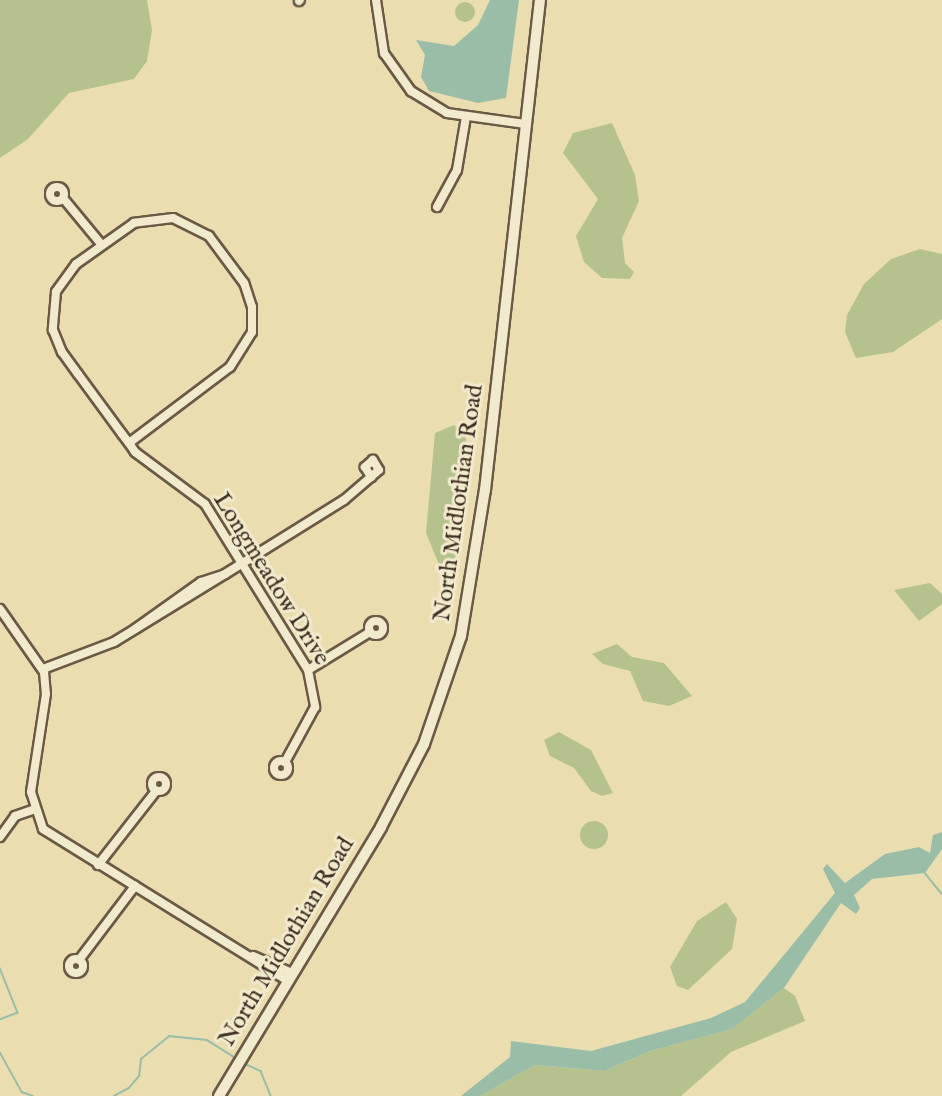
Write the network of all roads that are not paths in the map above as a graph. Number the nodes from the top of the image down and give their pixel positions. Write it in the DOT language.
graph roads {
  1 [pos="376,0"];
  2 [pos="540,0"];
  3 [pos="466,117"];
  4 [pos="525,124"];
  5 [pos="63,198"];
  6 [pos="437,207"];
  7 [pos="101,244"];
  8 [pos="129,443"];
  9 [pos="371,477"];
  10 [pos="242,563"];
  11 [pos="0,609"];
  12 [pos="370,632"];
  13 [pos="43,669"];
  14 [pos="308,670"];
  15 [pos="285,762"];
  16 [pos="156,791"];
  17 [pos="32,810"];
  18 [pos="0,837"];
  19 [pos="98,865"];
  20 [pos="135,886"];
  21 [pos="80,960"];
  22 [pos="290,977"];
  23 [pos="219,1096"];
  1 -- 3 [label="street"];
  2 -- 4 [label="main road, North Midlothian Road"];
  3 -- 4 [label="street"];
  3 -- 6 [label="street"];
  4 -- 22 [label="main road, North Midlothian Road"];
  5 -- 7 [label="street"];
  7 -- 8 [label="street"];
  7 -- 8 [label="street"];
  8 -- 10 [label="street, Longmeadow Drive"];
  9 -- 10 [label="street"];
  10 -- 13 [label="street"];
  10 -- 14 [label="street, Longmeadow Drive"];
  11 -- 13 [label="street"];
  12 -- 14 [label="street"];
  13 -- 17 [label="street"];
  14 -- 15 [label="street, Longmeadow Drive"];
  16 -- 19 [label="street"];
  17 -- 18 [label="street"];
  17 -- 19 [label="street"];
  19 -- 20 [label="street"];
  20 -- 21 [label="street"];
  20 -- 22 [label="street"];
  22 -- 23 [label="main road, North Midlothian Road"];
}
